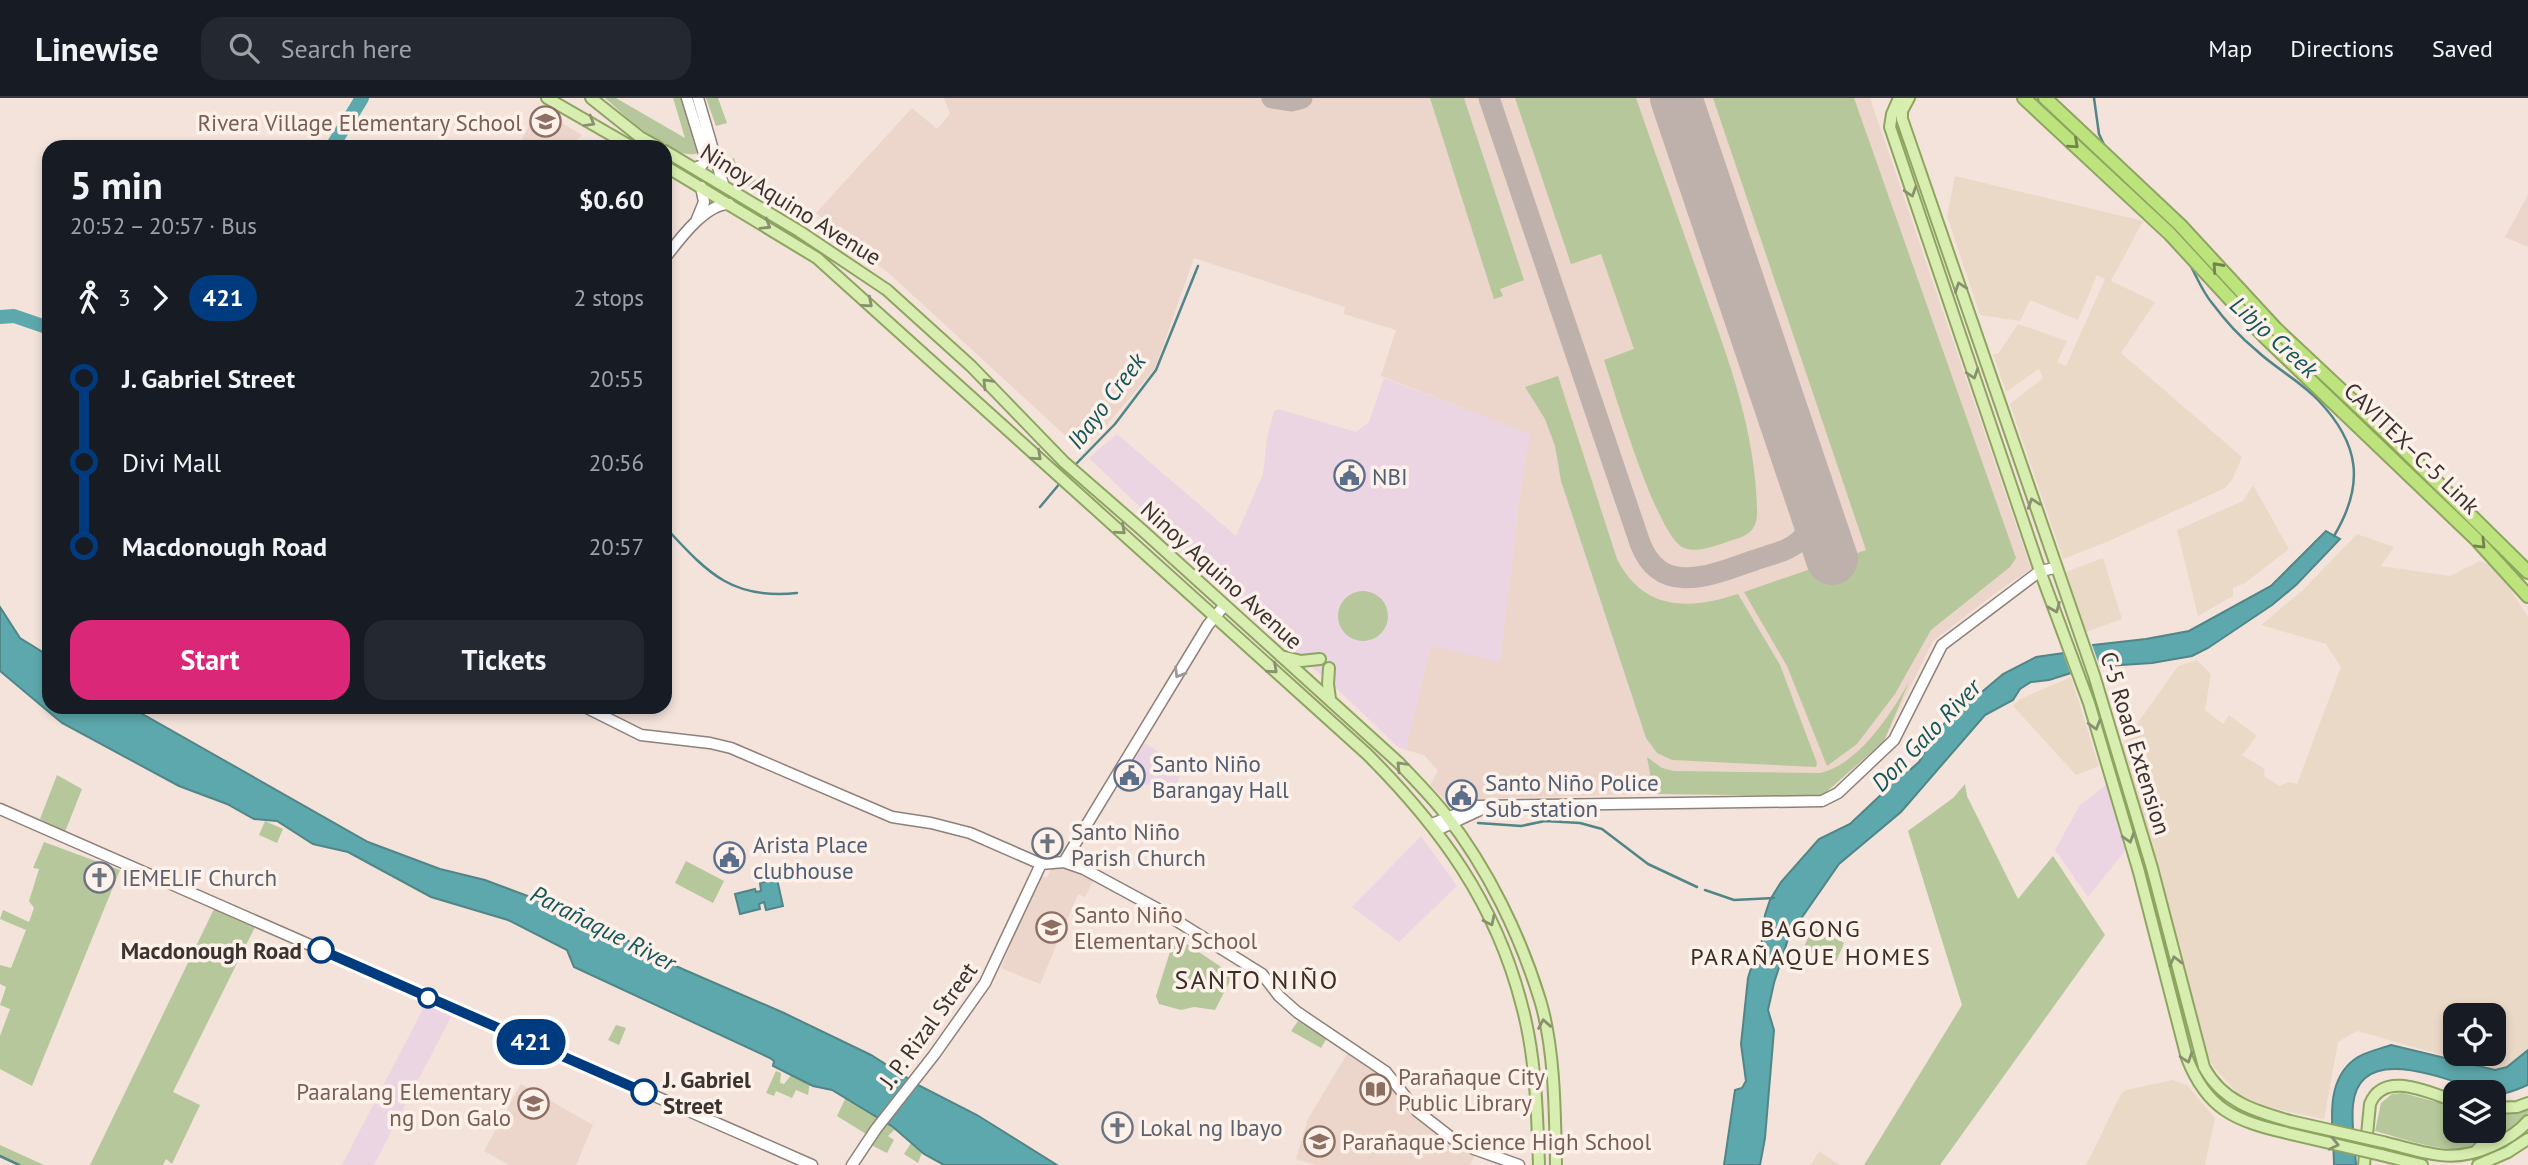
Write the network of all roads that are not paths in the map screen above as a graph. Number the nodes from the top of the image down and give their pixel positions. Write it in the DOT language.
graph roads {
  1 [pos="547,98"];
  2 [pos="591,98"];
  3 [pos="687,98"];
  4 [pos="698,98"];
  5 [pos="1899,98"];
  6 [pos="1909,98"];
  7 [pos="2024,98"];
  8 [pos="2045,98"];
  9 [pos="620,140"];
  10 [pos="645,140"];
  11 [pos="672,155"];
  12 [pos="695,168"];
  13 [pos="672,170"];
  14 [pos="723,184"];
  15 [pos="701,187"];
  16 [pos="730,204"];
  17 [pos="696,222"];
  18 [pos="672,250"];
  19 [pos="919,319"];
  20 [pos="905,335"];
  21 [pos="2055,568"];
  22 [pos="2040,571"];
  23 [pos="2528,572"];
  24 [pos="2528,596"];
  25 [pos="1224,606"];
  26 [pos="1215,615"];
  27 [pos="1282,656"];
  28 [pos="1320,659"];
  29 [pos="1329,668"];
  30 [pos="1330,699"];
  31 [pos="599,714"];
  32 [pos="0,809"];
  33 [pos="1449,820"];
  34 [pos="1434,827"];
  35 [pos="1065,862"];
  36 [pos="1041,864"];
  37 [pos="2152,868"];
  38 [pos="2139,872"];
  39 [pos="1549,1055"];
  40 [pos="1531,1057"];
  41 [pos="2443,1098"];
  42 [pos="2528,1103"];
  43 [pos="2506,1107"];
  44 [pos="2528,1121"];
  45 [pos="2528,1139"];
  46 [pos="2484,1143"];
  47 [pos="2474,1153"];
  48 [pos="2483,1164"];
  49 [pos="812,1165"];
  50 [pos="852,1165"];
  51 [pos="1519,1165"];
  52 [pos="1539,1165"];
  53 [pos="1556,1165"];
  54 [pos="2364,1165"];
  55 [pos="2422,1165"];
  1 -- 9 [label="main road, one-way"];
  2 -- 10 [label="main road"];
  3 -- 12 [label="street"];
  4 -- 14 [label="street"];
  5 -- 22 [label="main road, C-5 Road Extension, one-way"];
  21 -- 6 [label="main road, C-5 Road Extension, one-way"];
  7 -- 24 [label="highway, CAVITEX–C-5 Link, one-way"];
  23 -- 8 [label="highway, CAVITEX–C-5 Link, one-way"];
  11 -- 12 [label="main road, Ninoy Aquino Avenue"];
  12 -- 14 [label="main road, Ninoy Aquino Avenue"];
  13 -- 15 [label="main road, Ninoy Aquino Avenue"];
  14 -- 19 [label="main road, Ninoy Aquino Avenue"];
  15 -- 16 [label="main road, Ninoy Aquino Avenue"];
  15 -- 17 [label="street"];
  16 -- 17 [label="street"];
  16 -- 20 [label="main road, Ninoy Aquino Avenue, one-way"];
  17 -- 18 [label="street"];
  19 -- 20 [label="main road"];
  25 -- 19 [label="main road, Ninoy Aquino Avenue, one-way"];
  20 -- 26 [label="main road, Ninoy Aquino Avenue, one-way"];
  21 -- 22 [label="street"];
  21 -- 37 [label="main road, C-5 Road Extension"];
  22 -- 33 [label="street"];
  22 -- 38 [label="main road, C-5 Road Extension, one-way"];
  25 -- 26 [label="street"];
  25 -- 27 [label="main road, Ninoy Aquino Avenue"];
  26 -- 34 [label="main road, Ninoy Aquino Avenue, one-way"];
  26 -- 35 [label="street, one-way"];
  27 -- 28 [label="main road"];
  27 -- 30 [label="main road, Ninoy Aquino Avenue"];
  29 -- 30 [label="main road"];
  33 -- 30 [label="main road, Ninoy Aquino Avenue, one-way"];
  31 -- 36 [label="street"];
  32 -- 49 [label="street"];
  33 -- 34 [label="street"];
  39 -- 33 [label="main road, Ninoy Aquino Avenue, one-way"];
  34 -- 40 [label="main road, Ninoy Aquino Avenue, one-way"];
  35 -- 36 [label="street"];
  35 -- 51 [label="street"];
  36 -- 50 [label="street, J. P. Rizal Street"];
  37 -- 38 [label="main road"];
  47 -- 37 [label="main road, C-5 Road Extension, one-way, bridge"];
  38 -- 55 [label="main road, C-5 Road Extension, one-way, bridge"];
  39 -- 40 [label="main road"];
  39 -- 53 [label="main road, Ninoy Aquino Avenue"];
  40 -- 52 [label="main road, Ninoy Aquino Avenue"];
  41 -- 54 [label="main road"];
  42 -- 43 [label="main road"];
  44 -- 47 [label="main road, C-5 Road Extension"];
  45 -- 48 [label="main road"];
  46 -- 47 [label="main road"];
}
